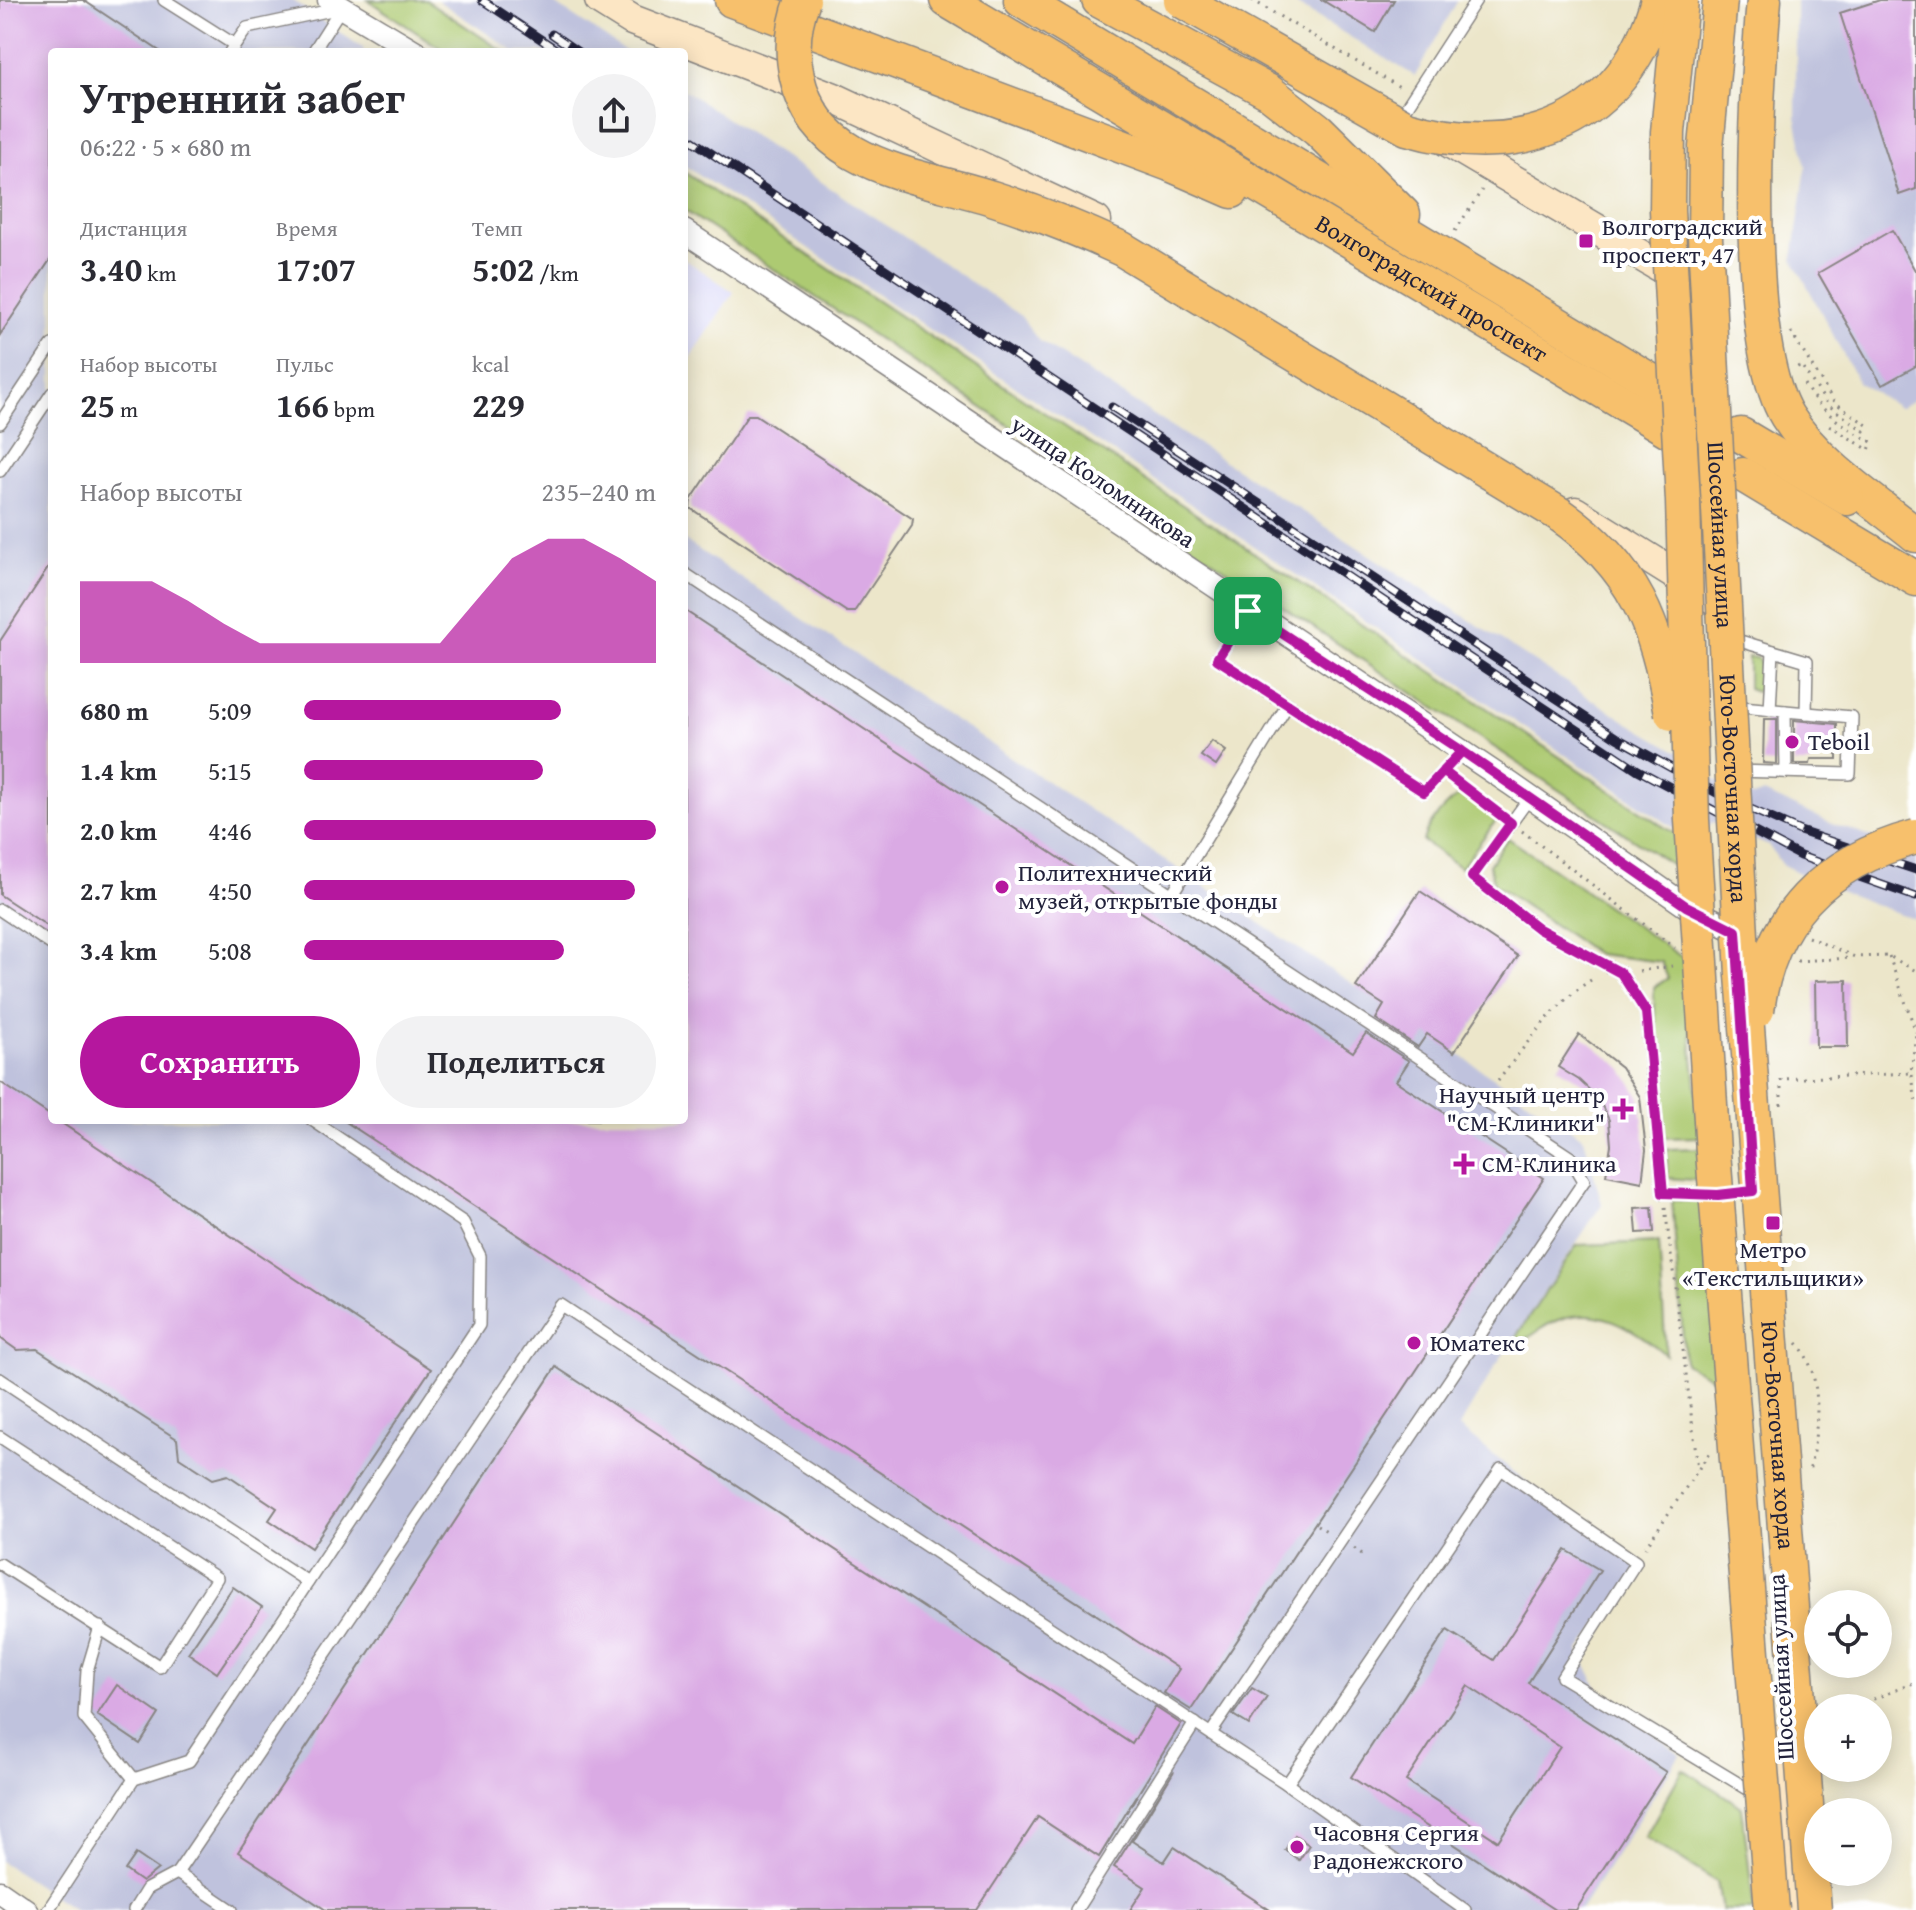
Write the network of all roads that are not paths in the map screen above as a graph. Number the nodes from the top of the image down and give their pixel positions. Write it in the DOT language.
graph roads {
  1 [pos="164,0"];
  2 [pos="600,0"];
  3 [pos="732,0"];
  4 [pos="803,0"];
  5 [pos="947,0"];
  6 [pos="1021,0"];
  7 [pos="1099,0"];
  8 [pos="1181,0"];
  9 [pos="1191,0"];
  10 [pos="1476,0"];
  11 [pos="1658,0"];
  12 [pos="1681,0"];
  13 [pos="1720,0"];
  14 [pos="1764,0"];
  15 [pos="335,4"];
  16 [pos="232,48"];
  17 [pos="234,48"];
  18 [pos="315,48"];
  19 [pos="409,48"];
  20 [pos="1402,114"];
  21 [pos="688,234"];
  22 [pos="1360,247"];
  23 [pos="1491,284"];
  24 [pos="48,351"];
  25 [pos="48,399"];
  26 [pos="0,423"];
  27 [pos="0,471"];
  28 [pos="1916,538"];
  29 [pos="688,576"];
  30 [pos="1916,579"];
  31 [pos="1719,602"];
  32 [pos="1248,611"];
  33 [pos="1721,636"];
  34 [pos="1773,651"];
  35 [pos="1288,704"];
  36 [pos="1725,706"];
  37 [pos="1770,710"];
  38 [pos="1785,711"];
  39 [pos="1806,713"];
  40 [pos="1462,751"];
  41 [pos="1786,772"];
  42 [pos="1728,778"];
  43 [pos="1530,797"];
  44 [pos="1692,820"];
  45 [pos="1916,837"];
  46 [pos="1732,850"];
  47 [pos="1172,894"];
  48 [pos="0,910"];
  49 [pos="1736,931"];
  50 [pos="48,942"];
  51 [pos="1766,1074"];
  52 [pos="318,1124"];
  53 [pos="1753,1191"];
  54 [pos="0,1379"];
  55 [pos="0,1437"];
  56 [pos="0,1564"];
  57 [pos="308,1582"];
  58 [pos="100,1627"];
  59 [pos="1195,1723"];
  60 [pos="1211,1733"];
  61 [pos="134,1779"];
  62 [pos="1287,1784"];
  63 [pos="1789,1814"];
  64 [pos="177,1873"];
  65 [pos="0,1892"];
  66 [pos="26,1910"];
  67 [pos="48,1910"];
  68 [pos="134,1910"];
  69 [pos="232,1910"];
  70 [pos="1076,1910"];
  71 [pos="1465,1910"];
  72 [pos="1772,1910"];
  73 [pos="1793,1910"];
  74 [pos="1814,1910"];
  1 -- 16 [label="lane"];
  2 -- 31 [label="main road"];
  3 -- 22 [label="main road"];
  4 -- 44 [label="main road, bridge"];
  5 -- 22 [label="main road, Волгоградский проспект"];
  6 -- 23 [label="main road, Волгоградский проспект"];
  7 -- 23 [label="main road"];
  8 -- 11 [label="main road, bridge"];
  9 -- 20 [label="main road, Шоссейная улица"];
  10 -- 20 [label="lane"];
  12 -- 44 [label="main road, Юго-Восточная хорда, bridge"];
  13 -- 51 [label="main road, Юго-Восточная хорда, bridge"];
  14 -- 28 [label="main road"];
  15 -- 17 [label="lane"];
  15 -- 18 [label="lane"];
  15 -- 19 [label="street"];
  20 -- 31 [label="main road, Шоссейная улица"];
  21 -- 32 [label="street, улица Коломникова"];
  22 -- 30 [label="main road, Волгоградский проспект"];
  23 -- 28 [label="main road, Волгоградский проспект"];
  24 -- 26 [label="lane"];
  25 -- 27 [label="lane"];
  29 -- 47 [label="lane"];
  31 -- 33 [label="main road, Шоссейная улица"];
  32 -- 35 [label="lane"];
  32 -- 40 [label="street, улица Коломникова"];
  33 -- 34 [label="lane"];
  33 -- 36 [label="main road, Шоссейная улица"];
  34 -- 37 [label="lane"];
  34 -- 39 [label="lane"];
  35 -- 40 [label="lane"];
  35 -- 47 [label="lane"];
  36 -- 37 [label="lane"];
  36 -- 42 [label="main road, Шоссейная улица"];
  37 -- 38 [label="lane"];
  38 -- 39 [label="lane"];
  38 -- 41 [label="lane"];
  39 -- 41 [label="lane"];
  40 -- 43 [label="street, улица Коломникова"];
  41 -- 42 [label="lane"];
  43 -- 49 [label="street, улица Коломникова"];
  43 -- 53 [label="lane"];
  44 -- 72 [label="main road, Юго-Восточная хорда, bridge"];
  45 -- 51 [label="main road, bridge"];
  46 -- 49 [label="main road, Шоссейная улица"];
  47 -- 60 [label="lane"];
  48 -- 50 [label="lane"];
  49 -- 53 [label="main road, Шоссейная улица"];
  51 -- 74 [label="main road, Юго-Восточная хорда, bridge"];
  52 -- 57 [label="lane"];
  53 -- 63 [label="main road, Шоссейная улица"];
  54 -- 57 [label="lane"];
  55 -- 58 [label="lane"];
  56 -- 58 [label="lane"];
  57 -- 61 [label="lane"];
  58 -- 61 [label="lane"];
  59 -- 60 [label="lane"];
  59 -- 64 [label="lane"];
  59 -- 70 [label="lane"];
  60 -- 62 [label="lane"];
  61 -- 67 [label="lane"];
  62 -- 63 [label="lane"];
  62 -- 71 [label="lane"];
  63 -- 73 [label="main road, Шоссейная улица"];
  64 -- 68 [label="lane"];
  64 -- 69 [label="lane"];
  65 -- 66 [label="street"];
}
